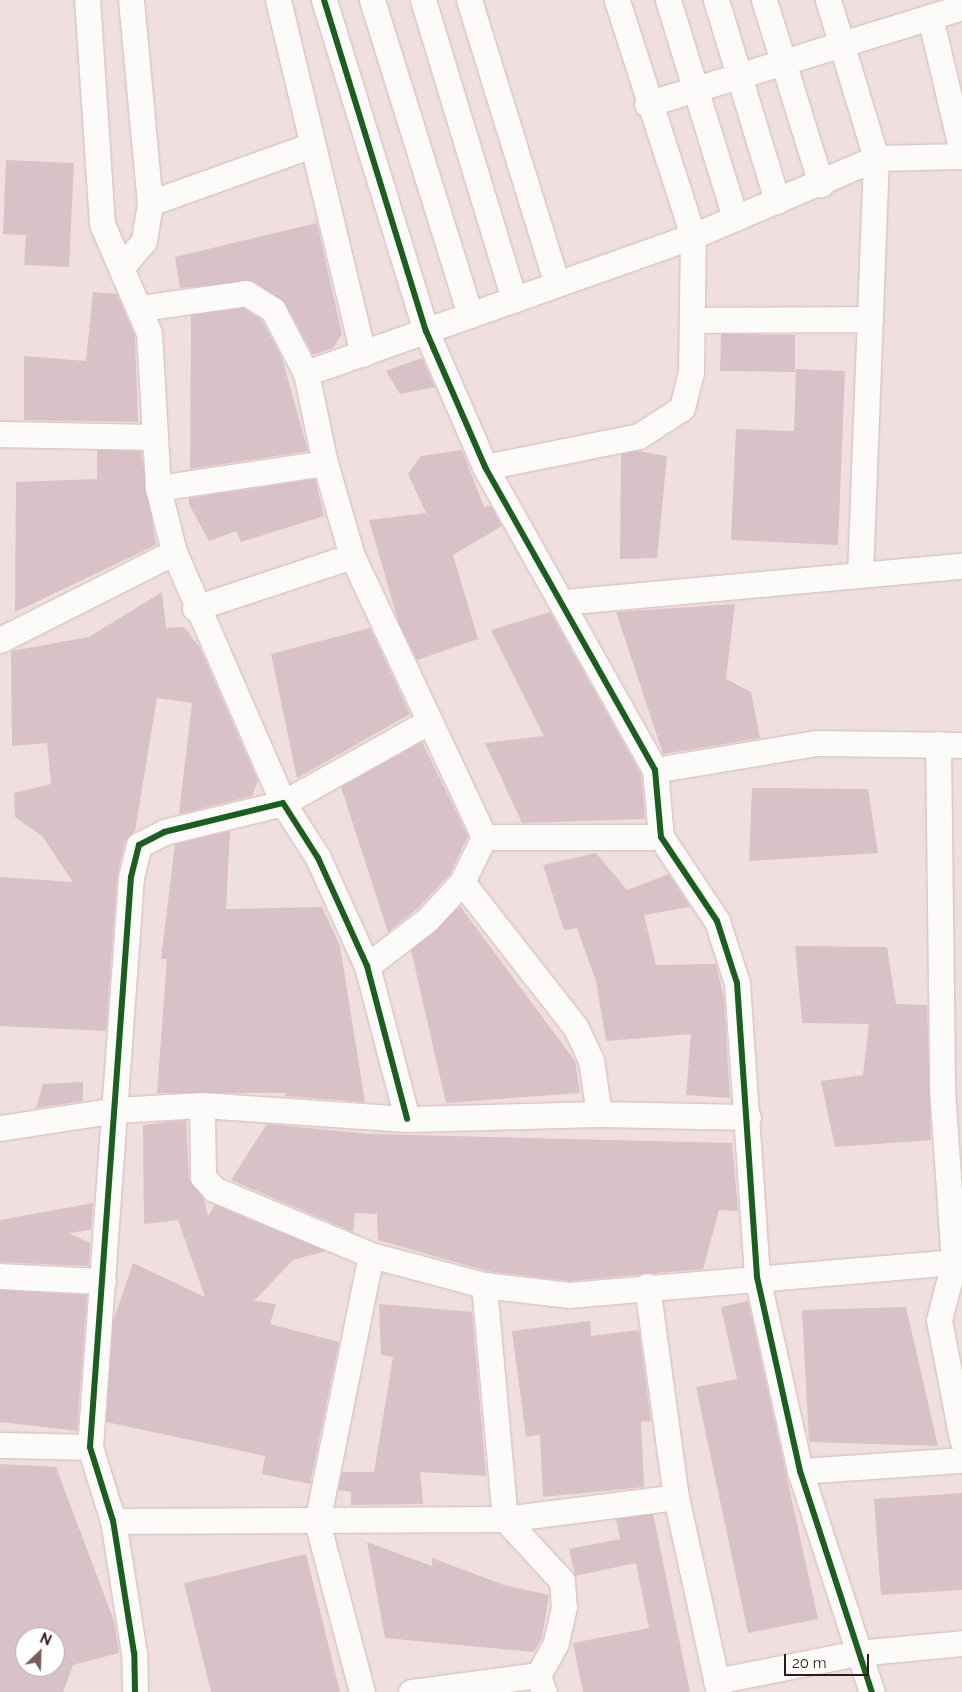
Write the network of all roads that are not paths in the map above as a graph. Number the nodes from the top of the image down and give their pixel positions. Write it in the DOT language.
graph roads {
  1 [pos="87,0"];
  2 [pos="131,0"];
  3 [pos="278,0"];
  4 [pos="324,0"];
  5 [pos="372,0"];
  6 [pos="423,0"];
  7 [pos="469,0"];
  8 [pos="617,0"];
  9 [pos="668,0"];
  10 [pos="716,0"];
  11 [pos="764,0"];
  12 [pos="828,0"];
  13 [pos="962,7"];
  14 [pos="930,17"];
  15 [pos="842,41"];
  16 [pos="783,63"];
  17 [pos="738,74"];
  18 [pos="695,88"];
  19 [pos="647,104"];
  20 [pos="312,145"];
  21 [pos="962,151"];
  22 [pos="962,156"];
  23 [pos="876,158"];
  24 [pos="821,184"];
  25 [pos="777,201"];
  26 [pos="150,203"];
  27 [pos="735,218"];
  28 [pos="693,236"];
  29 [pos="121,268"];
  30 [pos="557,284"];
  31 [pos="514,299"];
  32 [pos="140,308"];
  33 [pos="470,315"];
  34 [pos="870,319"];
  35 [pos="693,320"];
  36 [pos="426,331"];
  37 [pos="362,354"];
  38 [pos="306,373"];
  39 [pos="0,434"];
  40 [pos="155,437"];
  41 [pos="325,463"];
  42 [pos="485,467"];
  43 [pos="158,488"];
  44 [pos="174,552"];
  45 [pos="352,556"];
  46 [pos="962,566"];
  47 [pos="860,575"];
  48 [pos="563,602"];
  49 [pos="195,608"];
  50 [pos="0,640"];
  51 [pos="428,722"];
  52 [pos="950,744"];
  53 [pos="655,770"];
  54 [pos="283,803"];
  55 [pos="484,837"];
  56 [pos="660,837"];
  57 [pos="462,882"];
  58 [pos="367,966"];
  59 [pos="952,1088"];
  60 [pos="202,1105"];
  61 [pos="116,1110"];
  62 [pos="599,1114"];
  63 [pos="748,1117"];
  64 [pos="407,1118"];
  65 [pos="0,1128"];
  66 [pos="372,1255"];
  67 [pos="958,1261"];
  68 [pos="0,1276"];
  69 [pos="757,1278"];
  70 [pos="103,1281"];
  71 [pos="484,1285"];
  72 [pos="647,1286"];
  73 [pos="962,1440"];
  74 [pos="0,1445"];
  75 [pos="90,1446"];
  76 [pos="962,1460"];
  77 [pos="800,1471"];
  78 [pos="676,1497"];
  79 [pos="505,1518"];
  80 [pos="114,1521"];
  81 [pos="317,1522"];
  82 [pos="962,1643"];
  83 [pos="857,1653"];
  84 [pos="541,1683"];
  85 [pos="718,1686"];
  86 [pos="135,1692"];
  87 [pos="362,1692"];
  88 [pos="411,1692"];
  89 [pos="872,1692"];
  1 -- 29 [label="street"];
  2 -- 26 [label="street"];
  3 -- 20 [label="street"];
  4 -- 36 [label="street"];
  5 -- 33 [label="street"];
  6 -- 31 [label="street"];
  7 -- 30 [label="street"];
  8 -- 19 [label="street"];
  9 -- 18 [label="street"];
  10 -- 17 [label="street"];
  11 -- 16 [label="street"];
  12 -- 15 [label="street"];
  13 -- 14 [label="street"];
  14 -- 15 [label="street"];
  14 -- 21 [label="street"];
  15 -- 16 [label="street"];
  15 -- 23 [label="street"];
  16 -- 17 [label="street"];
  16 -- 24 [label="street"];
  17 -- 18 [label="street"];
  17 -- 25 [label="street"];
  18 -- 19 [label="street"];
  18 -- 27 [label="street"];
  19 -- 28 [label="street"];
  20 -- 26 [label="street"];
  20 -- 37 [label="street"];
  22 -- 23 [label="street"];
  23 -- 24 [label="street"];
  23 -- 34 [label="street"];
  24 -- 25 [label="street"];
  25 -- 27 [label="street"];
  26 -- 29 [label="street"];
  27 -- 28 [label="street"];
  28 -- 30 [label="street"];
  28 -- 35 [label="street"];
  29 -- 32 [label="street"];
  30 -- 31 [label="street"];
  31 -- 33 [label="street"];
  32 -- 38 [label="street"];
  32 -- 40 [label="street"];
  33 -- 36 [label="street"];
  34 -- 35 [label="street"];
  34 -- 47 [label="street"];
  35 -- 42 [label="street"];
  36 -- 37 [label="street"];
  36 -- 42 [label="street"];
  37 -- 38 [label="street"];
  38 -- 41 [label="street"];
  39 -- 40 [label="street"];
  40 -- 43 [label="street"];
  41 -- 43 [label="street"];
  41 -- 45 [label="street"];
  42 -- 48 [label="street"];
  43 -- 44 [label="street"];
  44 -- 49 [label="street"];
  44 -- 50 [label="street"];
  45 -- 49 [label="street"];
  45 -- 51 [label="street"];
  46 -- 47 [label="street"];
  47 -- 48 [label="street"];
  48 -- 53 [label="street"];
  49 -- 54 [label="street"];
  51 -- 54 [label="street"];
  51 -- 55 [label="street"];
  52 -- 53 [label="street"];
  52 -- 59 [label="street"];
  53 -- 56 [label="street"];
  54 -- 58 [label="street"];
  54 -- 61 [label="street"];
  55 -- 56 [label="street"];
  55 -- 57 [label="street"];
  56 -- 63 [label="street"];
  57 -- 58 [label="street"];
  57 -- 62 [label="street"];
  58 -- 64 [label="street"];
  59 -- 67 [label="street"];
  60 -- 61 [label="street"];
  60 -- 64 [label="street"];
  60 -- 66 [label="street"];
  61 -- 65 [label="street"];
  61 -- 70 [label="street"];
  62 -- 63 [label="street"];
  62 -- 64 [label="street"];
  63 -- 69 [label="street"];
  66 -- 71 [label="street"];
  66 -- 81 [label="street"];
  67 -- 69 [label="street"];
  67 -- 73 [label="street"];
  68 -- 70 [label="street"];
  69 -- 72 [label="street"];
  69 -- 77 [label="street"];
  70 -- 75 [label="street"];
  71 -- 72 [label="street"];
  71 -- 79 [label="street"];
  72 -- 78 [label="street"];
  74 -- 75 [label="street"];
  75 -- 80 [label="street"];
  76 -- 77 [label="street"];
  77 -- 83 [label="street"];
  78 -- 79 [label="street"];
  78 -- 85 [label="street"];
  79 -- 81 [label="street"];
  79 -- 84 [label="street"];
  80 -- 81 [label="street"];
  80 -- 86 [label="street"];
  81 -- 87 [label="street"];
  82 -- 83 [label="street"];
  83 -- 85 [label="street"];
  83 -- 89 [label="street"];
  84 -- 88 [label="street"];
}
